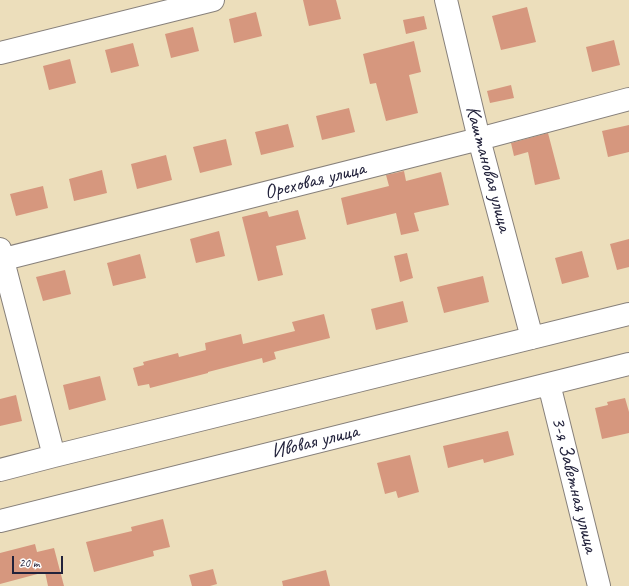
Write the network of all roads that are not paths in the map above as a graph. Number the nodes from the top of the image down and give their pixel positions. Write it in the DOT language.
graph roads {
  1 [pos="213,0"];
  2 [pos="446,0"];
  3 [pos="0,53"];
  4 [pos="629,99"];
  5 [pos="479,139"];
  6 [pos="1,256"];
  7 [pos="629,314"];
  8 [pos="532,338"];
  9 [pos="629,364"];
  10 [pos="549,384"];
  11 [pos="54,456"];
  12 [pos="0,470"];
  13 [pos="0,521"];
  14 [pos="599,586"];
  1 -- 3 [label="street"];
  2 -- 5 [label="street, Каштановая улица"];
  4 -- 5 [label="street, Ореховая улица"];
  5 -- 6 [label="street, Ореховая улица"];
  5 -- 8 [label="street, Каштановая улица"];
  6 -- 11 [label="street"];
  7 -- 8 [label="street"];
  8 -- 11 [label="street"];
  9 -- 10 [label="street, Ивовая улица"];
  10 -- 13 [label="street, Ивовая улица"];
  10 -- 14 [label="street, 3-я Заветная улица"];
  11 -- 12 [label="street"];
}
